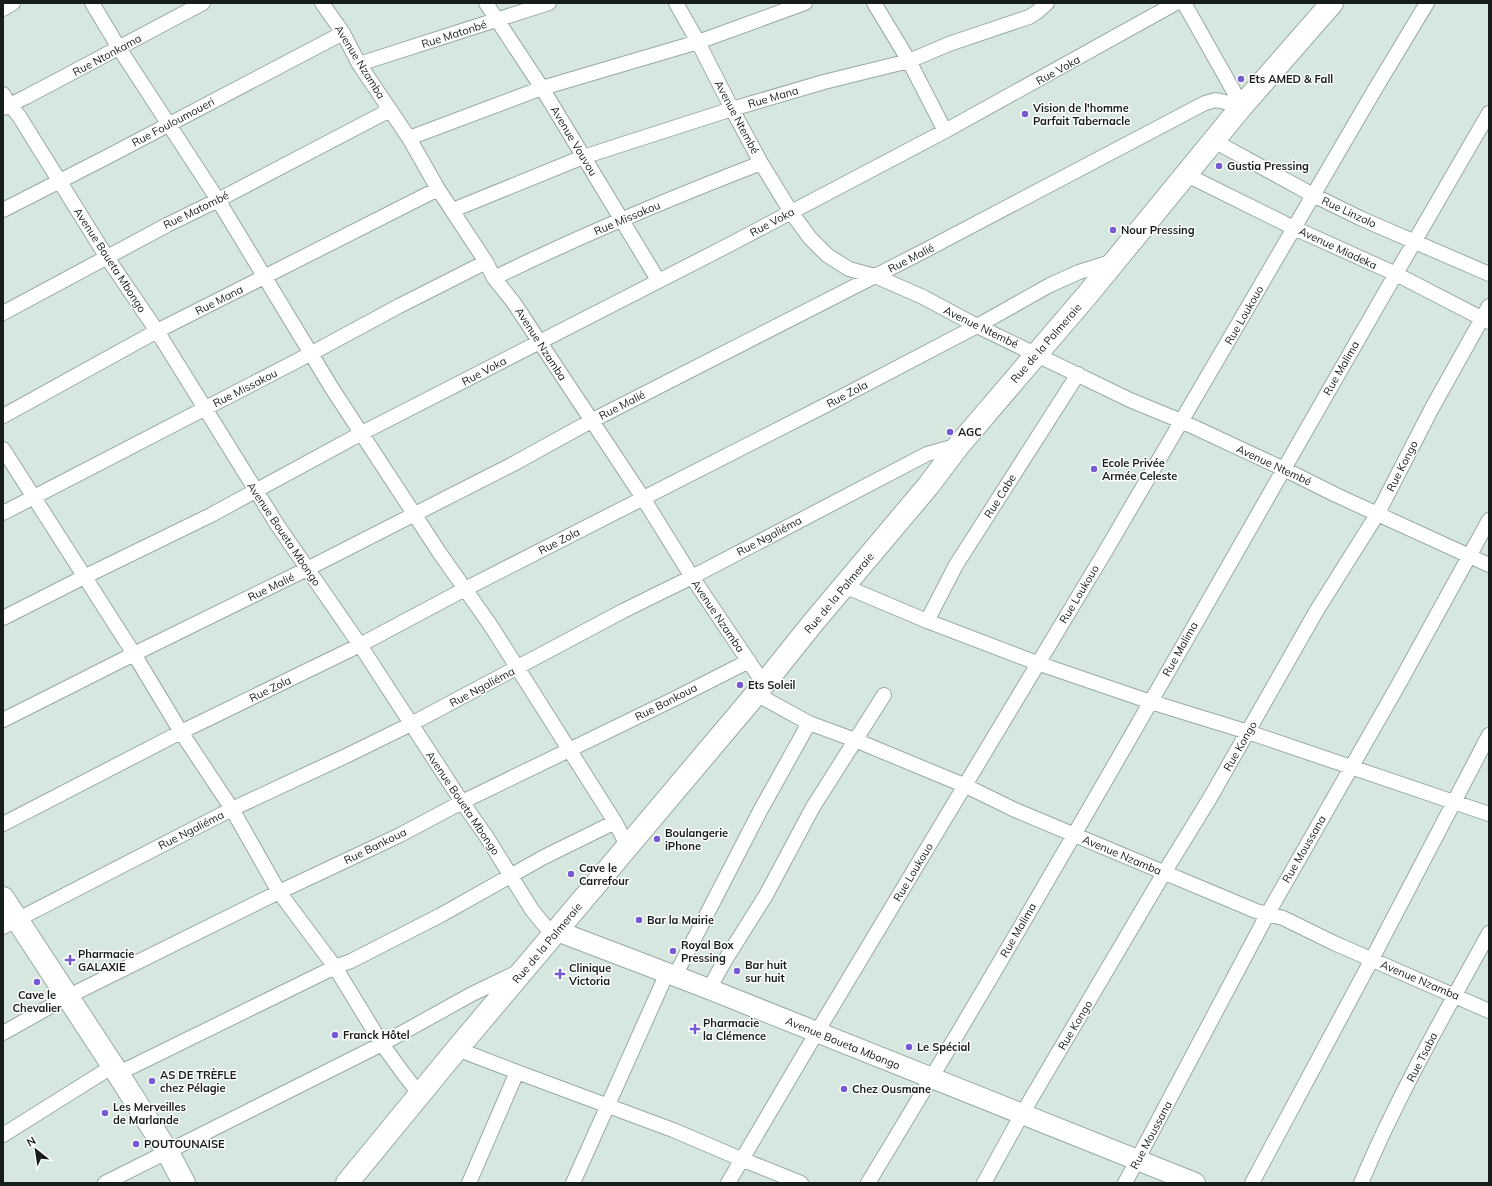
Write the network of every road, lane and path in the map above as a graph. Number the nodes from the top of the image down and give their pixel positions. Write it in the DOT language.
graph roads {
  1 [pos="13,3"];
  2 [pos="92,3"];
  3 [pos="204,3"];
  4 [pos="322,3"];
  5 [pos="486,3"];
  6 [pos="549,3"];
  7 [pos="676,3"];
  8 [pos="805,3"];
  9 [pos="874,3"];
  10 [pos="1047,3"];
  11 [pos="1176,3"];
  12 [pos="1184,3"];
  13 [pos="1332,3"];
  14 [pos="1427,3"];
  15 [pos="3,9"];
  16 [pos="497,21"];
  17 [pos="343,32"];
  18 [pos="698,42"];
  19 [pos="119,48"];
  20 [pos="909,61"];
  21 [pos="359,64"];
  22 [pos="542,88"];
  23 [pos="5,102"];
  24 [pos="1242,106"];
  25 [pos="732,109"];
  26 [pos="390,110"];
  27 [pos="1489,113"];
  28 [pos="170,124"];
  29 [pos="945,131"];
  30 [pos="409,138"];
  31 [pos="1214,141"];
  32 [pos="584,157"];
  33 [pos="761,163"];
  34 [pos="1187,175"];
  35 [pos="59,181"];
  36 [pos="438,189"];
  37 [pos="1313,195"];
  38 [pos="218,200"];
  39 [pos="3,210"];
  40 [pos="453,210"];
  41 [pos="791,212"];
  42 [pos="622,220"];
  43 [pos="1294,228"];
  44 [pos="1414,241"];
  45 [pos="106,256"];
  46 [pos="1115,261"];
  47 [pos="486,262"];
  48 [pos="1396,274"];
  49 [pos="1489,274"];
  50 [pos="875,276"];
  51 [pos="265,277"];
  52 [pos="494,278"];
  53 [pos="658,280"];
  54 [pos="3,313"];
  55 [pos="1487,315"];
  56 [pos="977,326"];
  57 [pos="157,332"];
  58 [pos="539,341"];
  59 [pos="312,353"];
  60 [pos="1036,354"];
  61 [pos="1078,374"];
  62 [pos="205,408"];
  63 [pos="3,416"];
  64 [pos="591,421"];
  65 [pos="1181,421"];
  66 [pos="362,433"];
  67 [pos="959,445"];
  68 [pos="3,449"];
  69 [pos="1284,469"];
  70 [pos="256,492"];
  71 [pos="33,497"];
  72 [pos="643,498"];
  73 [pos="3,513"];
  74 [pos="415,513"];
  75 [pos="1378,513"];
  76 [pos="1489,520"];
  77 [pos="1470,555"];
  78 [pos="1489,565"];
  79 [pos="308,569"];
  80 [pos="84,576"];
  81 [pos="692,577"];
  82 [pos="844,586"];
  83 [pos="465,589"];
  84 [pos="3,618"];
  85 [pos="927,621"];
  86 [pos="360,646"];
  87 [pos="134,654"];
  88 [pos="748,661"];
  89 [pos="1037,663"];
  90 [pos="517,668"];
  91 [pos="760,689"];
  92 [pos="884,695"];
  93 [pos="1151,702"];
  94 [pos="3,720"];
  95 [pos="809,723"];
  96 [pos="411,724"];
  97 [pos="181,732"];
  98 [pos="1248,732"];
  99 [pos="1489,735"];
  100 [pos="856,740"];
  101 [pos="568,751"];
  102 [pos="1350,767"];
  103 [pos="966,786"];
  104 [pos="462,802"];
  105 [pos="1454,803"];
  106 [pos="232,809"];
  107 [pos="1489,814"];
  108 [pos="614,822"];
  109 [pos="3,824"];
  110 [pos="1073,834"];
  111 [pos="628,847"];
  112 [pos="1164,873"];
  113 [pos="511,876"];
  114 [pos="279,892"];
  115 [pos="3,898"];
  116 [pos="1267,915"];
  117 [pos="10,923"];
  118 [pos="557,931"];
  119 [pos="1489,933"];
  120 [pos="1372,960"];
  121 [pos="335,967"];
  122 [pos="524,969"];
  123 [pos="671,974"];
  124 [pos="709,989"];
  125 [pos="1455,995"];
  126 [pos="67,997"];
  127 [pos="1489,1011"];
  128 [pos="817,1032"];
  129 [pos="3,1033"];
  130 [pos="382,1044"];
  131 [pos="457,1049"];
  132 [pos="115,1070"];
  133 [pos="517,1072"];
  134 [pos="930,1078"];
  135 [pos="420,1094"];
  136 [pos="607,1105"];
  137 [pos="1022,1114"];
  138 [pos="3,1135"];
  139 [pos="167,1151"];
  140 [pos="741,1159"];
  141 [pos="1138,1160"];
  142 [pos="105,1183"];
  143 [pos="184,1183"];
  144 [pos="347,1183"];
  145 [pos="468,1183"];
  146 [pos="573,1183"];
  147 [pos="728,1183"];
  148 [pos="801,1183"];
  149 [pos="868,1183"];
  150 [pos="984,1183"];
  151 [pos="1125,1183"];
  152 [pos="1194,1183"];
  153 [pos="1252,1183"];
  154 [pos="1361,1183"];
  1 -- 15 [label="street"];
  2 -- 19 [label="street"];
  3 -- 19 [label="street, Rue Ntonkama"];
  4 -- 17 [label="street, Avenue Nzamba"];
  5 -- 16 [label="street, Avenue Vouvou"];
  6 -- 16 [label="street, Rue Matonbé"];
  7 -- 18 [label="street, Avenue Ntembé"];
  8 -- 18 [label="street"];
  9 -- 20 [label="street"];
  10 -- 20 [label="street, Rue Mana"];
  11 -- 29 [label="street, Rue Voka"];
  12 -- 24 [label="street"];
  13 -- 24 [label="main road, Rue de la Palmeraie"];
  14 -- 37 [label="street, Rue Loukouo"];
  16 -- 21 [label="street, Rue Matonbé"];
  16 -- 22 [label="street, Avenue Vouvou"];
  17 -- 21 [label="street, Avenue Nzamba"];
  17 -- 28 [label="street, Rue Fouloumoueri"];
  18 -- 22 [label="street"];
  18 -- 25 [label="street, Avenue Ntembé"];
  19 -- 23 [label="street, Rue Ntonkama"];
  19 -- 28 [label="street"];
  20 -- 25 [label="street, Rue Mana"];
  20 -- 29 [label="street"];
  21 -- 26 [label="street, Avenue Nzamba"];
  22 -- 30 [label="street"];
  22 -- 32 [label="street, Avenue Vouvou"];
  23 -- 35 [label="street, Avenue Boueta Mbongo"];
  24 -- 31 [label="main road, Rue de la Palmeraie"];
  24 -- 50 [label="street, Rue Malié"];
  25 -- 32 [label="street, Rue Mana"];
  25 -- 33 [label="street, Avenue Ntembé"];
  26 -- 30 [label="street, Avenue Nzamba"];
  26 -- 38 [label="street, Rue Matombé"];
  27 -- 44 [label="street, Rue Malima"];
  28 -- 35 [label="street, Rue Fouloumoueri"];
  28 -- 38 [label="street"];
  29 -- 41 [label="street, Rue Voka"];
  30 -- 36 [label="street, Avenue Nzamba"];
  31 -- 34 [label="main road, Rue de la Palmeraie"];
  31 -- 37 [label="street, Rue Linzolo"];
  32 -- 40 [label="street, Rue Mana"];
  32 -- 42 [label="street, Avenue Vouvou"];
  33 -- 41 [label="street, Avenue Ntembé"];
  33 -- 42 [label="street, Rue Missakou"];
  34 -- 43 [label="street, Avenue Miadeka"];
  34 -- 46 [label="main road, Rue de la Palmeraie"];
  35 -- 39 [label="street, Rue Fouloumoueri"];
  35 -- 45 [label="street, Avenue Boueta Mbongo"];
  36 -- 40 [label="street, Avenue Nzamba"];
  36 -- 51 [label="street, Rue Mana"];
  37 -- 43 [label="street, Rue Loukouo"];
  37 -- 44 [label="street, Rue Linzolo"];
  38 -- 45 [label="street, Rue Matombé"];
  38 -- 51 [label="street"];
  40 -- 47 [label="street, Avenue Nzamba"];
  41 -- 50 [label="street, Avenue Ntembé"];
  41 -- 53 [label="street, Rue Voka"];
  42 -- 52 [label="street, Rue Missakou"];
  42 -- 53 [label="street, Avenue Vouvou"];
  43 -- 48 [label="street, Avenue Miadeka"];
  43 -- 65 [label="street, Rue Loukouo"];
  44 -- 48 [label="street, Rue Malima"];
  44 -- 49 [label="street, Rue Linzolo"];
  45 -- 54 [label="street, Rue Matombé"];
  45 -- 57 [label="street, Avenue Boueta Mbongo"];
  46 -- 56 [label="street, Rue Zola"];
  46 -- 60 [label="main road, Rue de la Palmeraie"];
  47 -- 52 [label="street, Avenue Nzamba"];
  47 -- 59 [label="street, Rue Missakou"];
  48 -- 55 [label="street, Avenue Miadeka"];
  48 -- 69 [label="street, Rue Malima"];
  50 -- 56 [label="street, Avenue Ntembé"];
  50 -- 64 [label="street, Rue Malié"];
  51 -- 57 [label="street, Rue Mana"];
  51 -- 59 [label="street"];
  52 -- 58 [label="street, Avenue Nzamba"];
  53 -- 58 [label="street, Rue Voka"];
  55 -- 75 [label="street, Rue Kongo"];
  56 -- 60 [label="street, Avenue Ntembé"];
  56 -- 72 [label="street, Rue Zola"];
  57 -- 62 [label="street, Avenue Boueta Mbongo"];
  57 -- 63 [label="street, Rue Mana"];
  58 -- 64 [label="street, Avenue Nzamba"];
  58 -- 66 [label="street, Rue Voka"];
  59 -- 62 [label="street, Rue Missakou"];
  59 -- 66 [label="street"];
  60 -- 61 [label="street, Avenue Ntembé"];
  60 -- 67 [label="main road, Rue de la Palmeraie"];
  61 -- 65 [label="street, Avenue Ntembé"];
  61 -- 85 [label="street, Rue Cabe"];
  62 -- 70 [label="street, Avenue Boueta Mbongo"];
  62 -- 71 [label="street, Rue Missakou"];
  64 -- 72 [label="street, Avenue Nzamba"];
  64 -- 74 [label="street, Rue Malié"];
  65 -- 69 [label="street, Avenue Ntembé"];
  65 -- 89 [label="street, Rue Loukouo"];
  66 -- 70 [label="street, Rue Voka"];
  66 -- 74 [label="street"];
  67 -- 81 [label="street, Rue Ngaliéma"];
  67 -- 82 [label="main road, Rue de la Palmeraie"];
  68 -- 71 [label="street"];
  69 -- 75 [label="street, Avenue Ntembé"];
  69 -- 93 [label="street, Rue Malima"];
  70 -- 79 [label="street, Avenue Boueta Mbongo"];
  70 -- 80 [label="street, Rue Voka"];
  71 -- 73 [label="street, Rue Missakou"];
  71 -- 80 [label="street"];
  72 -- 81 [label="street, Avenue Nzamba"];
  72 -- 83 [label="street, Rue Zola"];
  74 -- 79 [label="street, Rue Malié"];
  74 -- 83 [label="street"];
  75 -- 77 [label="street, Avenue Ntembé"];
  75 -- 98 [label="street, Rue Kongo"];
  76 -- 77 [label="street, Rue Moussana"];
  77 -- 78 [label="street, Avenue Ntembé"];
  77 -- 102 [label="street, Rue Moussana"];
  79 -- 86 [label="street, Avenue Boueta Mbongo"];
  79 -- 87 [label="street, Rue Malié"];
  80 -- 84 [label="street, Rue Voka"];
  80 -- 87 [label="street"];
  81 -- 88 [label="street, Avenue Nzamba"];
  81 -- 90 [label="street, Rue Ngaliéma"];
  82 -- 85 [label="street"];
  82 -- 91 [label="main road, Rue de la Palmeraie"];
  83 -- 86 [label="street, Rue Zola"];
  83 -- 90 [label="street"];
  85 -- 89 [label="street"];
  86 -- 96 [label="street, Avenue Boueta Mbongo"];
  86 -- 97 [label="street, Rue Zola"];
  87 -- 94 [label="street, Rue Malié"];
  87 -- 97 [label="street"];
  88 -- 91 [label="street, Avenue Nzamba"];
  88 -- 101 [label="street, Rue Bankoua"];
  89 -- 93 [label="street"];
  89 -- 103 [label="street, Rue Loukouo"];
  90 -- 96 [label="street, Rue Ngaliéma"];
  90 -- 101 [label="street"];
  91 -- 95 [label="street, Avenue Nzamba"];
  91 -- 111 [label="main road, Rue de la Palmeraie"];
  92 -- 100 [label="street"];
  93 -- 98 [label="street"];
  93 -- 110 [label="street, Rue Malima"];
  95 -- 100 [label="street, Avenue Nzamba"];
  95 -- 123 [label="street"];
  96 -- 104 [label="street, Avenue Boueta Mbongo"];
  96 -- 106 [label="street, Rue Ngaliéma"];
  97 -- 106 [label="street"];
  97 -- 109 [label="street, Rue Zola"];
  98 -- 102 [label="street"];
  98 -- 112 [label="street, Rue Kongo"];
  99 -- 105 [label="street"];
  100 -- 103 [label="street, Avenue Nzamba"];
  100 -- 124 [label="street"];
  101 -- 104 [label="street, Rue Bankoua"];
  101 -- 108 [label="street"];
  102 -- 105 [label="street"];
  102 -- 116 [label="street, Rue Moussana"];
  103 -- 110 [label="street, Avenue Nzamba"];
  103 -- 128 [label="street, Rue Loukouo"];
  104 -- 113 [label="street, Avenue Boueta Mbongo"];
  104 -- 114 [label="street, Rue Bankoua"];
  105 -- 107 [label="street"];
  105 -- 120 [label="street"];
  106 -- 114 [label="street"];
  106 -- 117 [label="street, Rue Ngaliéma"];
  108 -- 111 [label="street"];
  108 -- 113 [label="street"];
  110 -- 112 [label="street, Avenue Nzamba"];
  110 -- 134 [label="street, Rue Malima"];
  111 -- 118 [label="main road, Rue de la Palmeraie"];
  112 -- 116 [label="street, Avenue Nzamba"];
  112 -- 137 [label="street, Rue Kongo"];
  113 -- 118 [label="street, Avenue Boueta Mbongo"];
  113 -- 121 [label="street"];
  114 -- 121 [label="street"];
  114 -- 126 [label="street, Rue Bankoua"];
  115 -- 117 [label="main road"];
  116 -- 120 [label="street, Avenue Nzamba"];
  116 -- 141 [label="street, Rue Moussana"];
  117 -- 126 [label="main road"];
  118 -- 122 [label="main road, Rue de la Palmeraie"];
  118 -- 123 [label="street, Avenue Boueta Mbongo"];
  119 -- 125 [label="street, Rue Tsaba"];
  120 -- 125 [label="street, Avenue Nzamba"];
  120 -- 153 [label="street"];
  121 -- 130 [label="street"];
  121 -- 132 [label="street"];
  122 -- 130 [label="street"];
  122 -- 131 [label="main road, Rue de la Palmeraie"];
  123 -- 124 [label="street, Avenue Boueta Mbongo"];
  123 -- 136 [label="street"];
  124 -- 128 [label="street, Avenue Boueta Mbongo"];
  125 -- 127 [label="street, Avenue Nzamba"];
  125 -- 154 [label="street, Rue Tsaba"];
  126 -- 129 [label="street, Rue Bankoua"];
  126 -- 132 [label="main road"];
  128 -- 134 [label="street, Avenue Boueta Mbongo"];
  128 -- 140 [label="street, Rue Loukouo"];
  130 -- 135 [label="street"];
  130 -- 139 [label="street"];
  131 -- 133 [label="street"];
  131 -- 135 [label="main road, Rue de la Palmeraie"];
  132 -- 138 [label="street"];
  132 -- 139 [label="main road"];
  133 -- 136 [label="street"];
  133 -- 145 [label="street"];
  134 -- 137 [label="street, Avenue Boueta Mbongo"];
  134 -- 149 [label="street, Rue Malima"];
  135 -- 144 [label="main road, Rue de la Palmeraie"];
  136 -- 140 [label="street"];
  136 -- 146 [label="street"];
  137 -- 141 [label="street, Avenue Boueta Mbongo"];
  137 -- 150 [label="street, Rue Kongo"];
  139 -- 142 [label="street"];
  139 -- 143 [label="main road"];
  140 -- 147 [label="street, Rue Loukouo"];
  140 -- 148 [label="street"];
  141 -- 151 [label="street, Rue Moussana"];
  141 -- 152 [label="street, Avenue Boueta Mbongo"];
}
